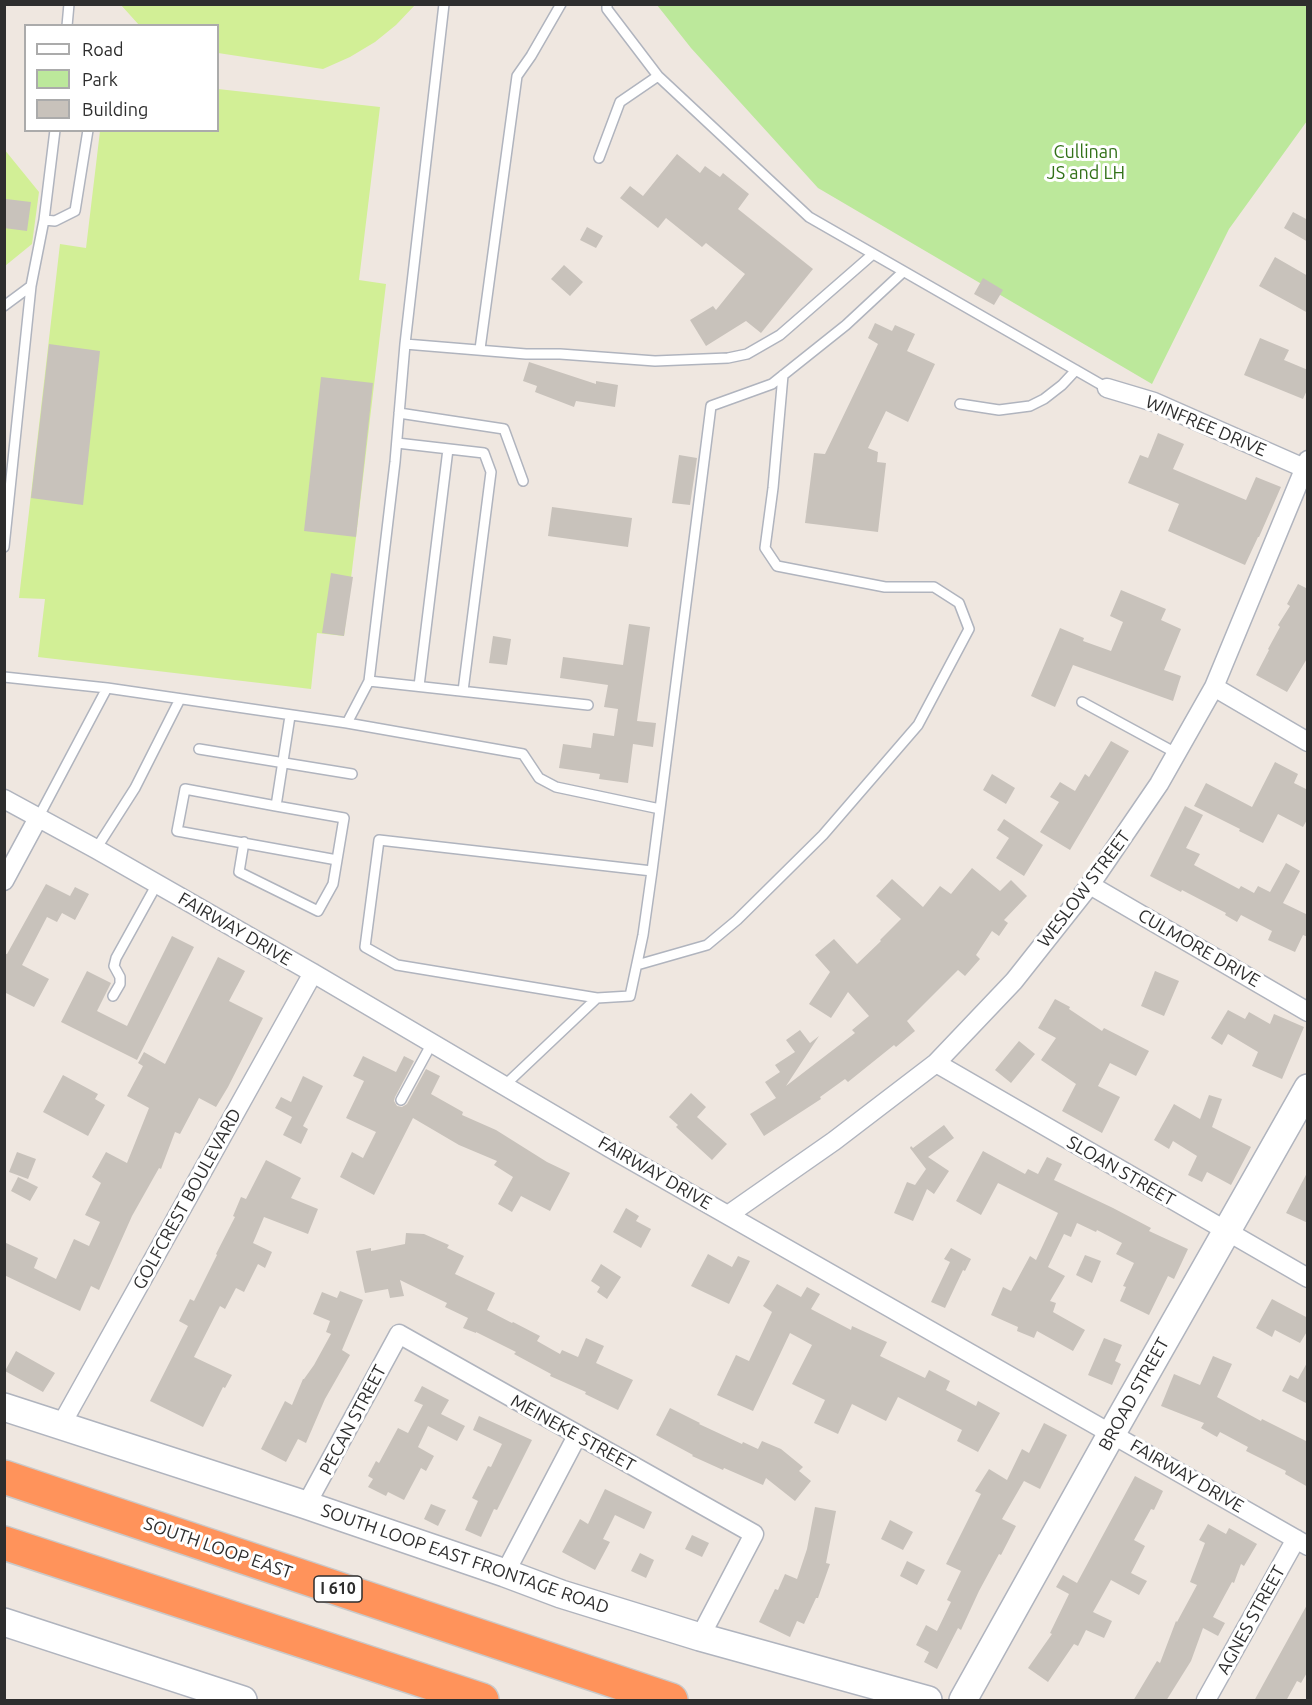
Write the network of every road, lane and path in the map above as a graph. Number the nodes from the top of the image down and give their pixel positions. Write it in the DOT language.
graph roads {
  1 [pos="69,4"];
  2 [pos="444,4"];
  3 [pos="561,4"];
  4 [pos="607,4"];
  5 [pos="67,24"];
  6 [pos="658,76"];
  7 [pos="55,132"];
  8 [pos="88,132"];
  9 [pos="599,158"];
  10 [pos="44,220"];
  11 [pos="873,254"];
  12 [pos="903,272"];
  13 [pos="31,286"];
  14 [pos="4,306"];
  15 [pos="405,344"];
  16 [pos="480,349"];
  17 [pos="1076,370"];
  18 [pos="783,375"];
  19 [pos="1107,388"];
  20 [pos="960,404"];
  21 [pos="399,414"];
  22 [pos="397,443"];
  23 [pos="448,449"];
  24 [pos="1306,464"];
  25 [pos="523,481"];
  26 [pos="4,547"];
  27 [pos="4,677"];
  28 [pos="369,681"];
  29 [pos="419,686"];
  30 [pos="1214,687"];
  31 [pos="108,688"];
  32 [pos="463,691"];
  33 [pos="180,699"];
  34 [pos="1083,702"];
  35 [pos="588,705"];
  36 [pos="290,716"];
  37 [pos="346,723"];
  38 [pos="1308,742"];
  39 [pos="199,749"];
  40 [pos="1176,753"];
  41 [pos="283,764"];
  42 [pos="352,774"];
  43 [pos="4,799"];
  44 [pos="276,806"];
  45 [pos="660,809"];
  46 [pos="38,818"];
  47 [pos="244,842"];
  48 [pos="96,849"];
  49 [pos="337,860"];
  50 [pos="652,871"];
  51 [pos="4,881"];
  52 [pos="157,884"];
  53 [pos="1090,885"];
  54 [pos="637,965"];
  55 [pos="313,973"];
  56 [pos="113,996"];
  57 [pos="597,998"];
  58 [pos="1308,1012"];
  59 [pos="432,1042"];
  60 [pos="936,1063"];
  61 [pos="505,1085"];
  62 [pos="1308,1088"];
  63 [pos="401,1100"];
  64 [pos="728,1215"];
  65 [pos="1226,1232"];
  66 [pos="1308,1278"];
  67 [pos="399,1334"];
  68 [pos="4,1407"];
  69 [pos="61,1425"];
  70 [pos="1112,1433"];
  71 [pos="577,1436"];
  72 [pos="4,1477"];
  73 [pos="306,1505"];
  74 [pos="1302,1542"];
  75 [pos="4,1543"];
  76 [pos="505,1573"];
  77 [pos="4,1622"];
  78 [pos="700,1637"];
  79 [pos="202,1694"];
  80 [pos="243,1701"];
  81 [pos="482,1701"];
  82 [pos="671,1701"];
  83 [pos="928,1701"];
  84 [pos="963,1701"];
  85 [pos="1206,1701"];
  1 -- 5 [label="lane"];
  2 -- 15 [label="lane"];
  3 -- 16 [label="lane"];
  4 -- 6 [label="lane"];
  6 -- 9 [label="lane"];
  6 -- 11 [label="lane"];
  7 -- 10 [label="lane"];
  8 -- 10 [label="lane"];
  10 -- 13 [label="lane"];
  11 -- 12 [label="lane"];
  11 -- 16 [label="lane"];
  12 -- 17 [label="lane"];
  12 -- 18 [label="lane"];
  13 -- 14 [label="lane"];
  13 -- 26 [label="lane"];
  15 -- 16 [label="lane"];
  15 -- 21 [label="lane"];
  17 -- 19 [label="lane"];
  17 -- 20 [label="lane"];
  18 -- 45 [label="lane"];
  18 -- 54 [label="lane"];
  19 -- 24 [label="street, WINFREE DRIVE"];
  21 -- 22 [label="lane"];
  21 -- 25 [label="lane"];
  22 -- 23 [label="lane"];
  22 -- 28 [label="lane"];
  23 -- 29 [label="lane"];
  23 -- 32 [label="lane"];
  24 -- 30 [label="street, WESLOW STREET"];
  27 -- 31 [label="lane"];
  28 -- 29 [label="lane"];
  28 -- 37 [label="lane"];
  29 -- 32 [label="lane"];
  30 -- 38 [label="street"];
  30 -- 40 [label="street, WESLOW STREET"];
  31 -- 33 [label="lane"];
  31 -- 46 [label="lane"];
  32 -- 35 [label="lane"];
  33 -- 36 [label="lane"];
  33 -- 48 [label="lane"];
  34 -- 40 [label="lane"];
  36 -- 37 [label="lane"];
  36 -- 41 [label="lane"];
  37 -- 45 [label="lane"];
  39 -- 41 [label="lane"];
  40 -- 53 [label="street, WESLOW STREET"];
  41 -- 42 [label="lane"];
  41 -- 44 [label="lane"];
  43 -- 46 [label="street, FAIRWAY DRIVE"];
  44 -- 47 [label="lane"];
  44 -- 49 [label="lane"];
  45 -- 50 [label="lane"];
  46 -- 48 [label="street, FAIRWAY DRIVE"];
  46 -- 51 [label="street"];
  47 -- 49 [label="lane"];
  47 -- 49 [label="lane"];
  48 -- 52 [label="street, FAIRWAY DRIVE"];
  50 -- 54 [label="lane"];
  50 -- 57 [label="lane"];
  52 -- 55 [label="street, FAIRWAY DRIVE"];
  52 -- 56 [label="lane"];
  53 -- 58 [label="street, CULMORE DRIVE"];
  53 -- 60 [label="street, WESLOW STREET"];
  54 -- 57 [label="lane"];
  55 -- 59 [label="street, FAIRWAY DRIVE"];
  55 -- 69 [label="street, GOLFCREST BOULEVARD"];
  57 -- 61 [label="lane"];
  59 -- 61 [label="street, FAIRWAY DRIVE"];
  59 -- 63 [label="lane"];
  60 -- 64 [label="street, WESLOW STREET"];
  60 -- 65 [label="street, SLOAN STREET"];
  61 -- 64 [label="street, FAIRWAY DRIVE"];
  62 -- 65 [label="main road, BROAD STREET"];
  64 -- 70 [label="street, FAIRWAY DRIVE"];
  65 -- 66 [label="street, SLOAN STREET"];
  65 -- 70 [label="main road, BROAD STREET"];
  67 -- 71 [label="street, MEINEKE STREET"];
  67 -- 73 [label="street, PECAN STREET"];
  68 -- 69 [label="main road, SOUTH LOOP EAST FRONTAGE ROAD"];
  69 -- 73 [label="main road, SOUTH LOOP EAST FRONTAGE ROAD"];
  70 -- 74 [label="street, FAIRWAY DRIVE"];
  70 -- 84 [label="main road, BROAD STREET"];
  71 -- 76 [label="street"];
  71 -- 78 [label="street, MEINEKE STREET"];
  72 -- 82 [label="highway, SOUTH LOOP EAST / I 610"];
  73 -- 76 [label="main road, SOUTH LOOP EAST FRONTAGE ROAD"];
  74 -- 85 [label="street, AGNES STREET"];
  75 -- 81 [label="highway"];
  76 -- 78 [label="main road, SOUTH LOOP EAST FRONTAGE ROAD"];
  77 -- 79 [label="main road"];
  78 -- 83 [label="main road, SOUTH LOOP EAST FRONTAGE ROAD"];
  79 -- 80 [label="main road"];
}
